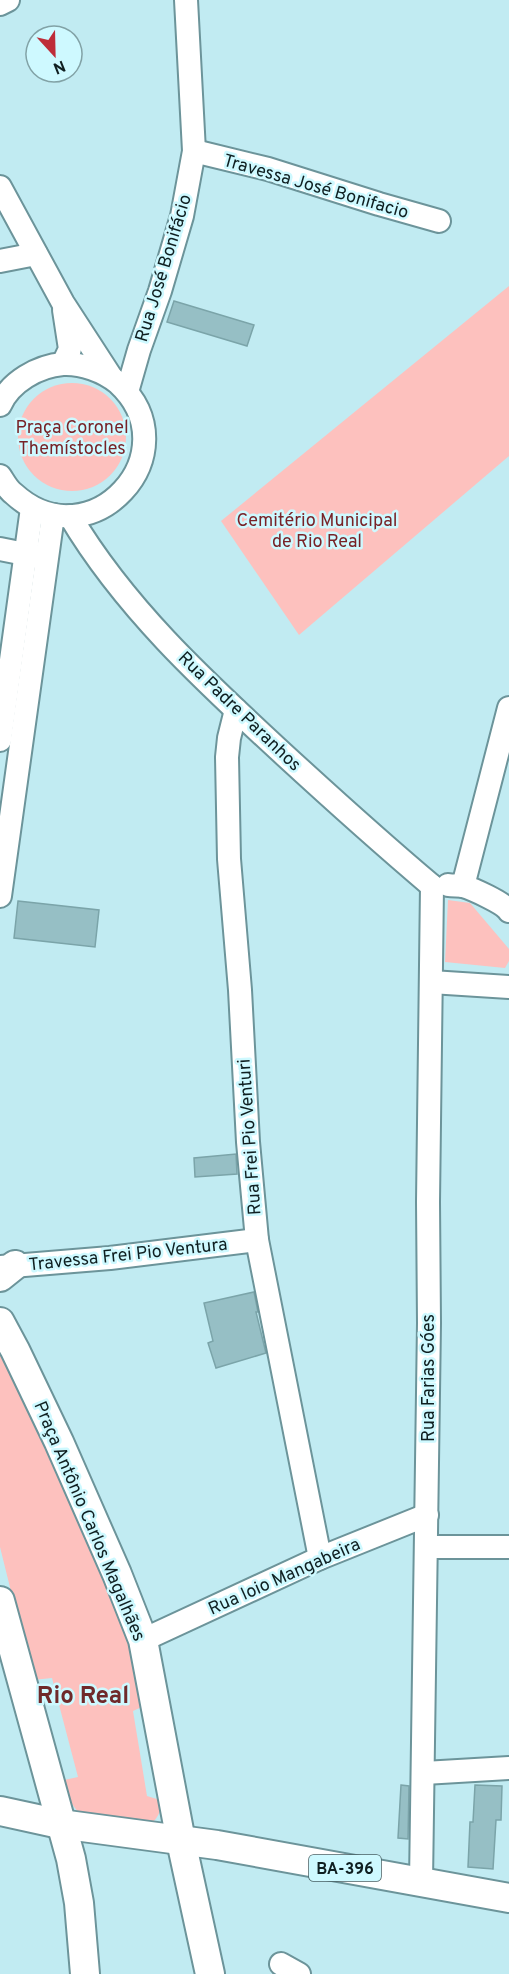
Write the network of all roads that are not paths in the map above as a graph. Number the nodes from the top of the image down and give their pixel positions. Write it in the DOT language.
graph roads {
  1 [pos="8,0"];
  2 [pos="186,0"];
  3 [pos="0,4"];
  4 [pos="194,152"];
  5 [pos="0,187"];
  6 [pos="439,221"];
  7 [pos="36,254"];
  8 [pos="0,261"];
  9 [pos="63,303"];
  10 [pos="63,364"];
  11 [pos="120,385"];
  12 [pos="0,405"];
  13 [pos="0,476"];
  14 [pos="32,508"];
  15 [pos="62,516"];
  16 [pos="0,549"];
  17 [pos="36,556"];
  18 [pos="509,708"];
  19 [pos="236,710"];
  20 [pos="0,740"];
  21 [pos="432,886"];
  22 [pos="463,886"];
  23 [pos="0,896"];
  24 [pos="508,908"];
  25 [pos="431,982"];
  26 [pos="509,987"];
  27 [pos="257,1240"];
  28 [pos="5,1270"];
  29 [pos="0,1322"];
  30 [pos="427,1515"];
  31 [pos="426,1547"];
  32 [pos="509,1547"];
  33 [pos="320,1558"];
  34 [pos="0,1601"];
  35 [pos="143,1640"];
  36 [pos="509,1768"];
  37 [pos="424,1773"];
  38 [pos="0,1811"];
  39 [pos="60,1824"];
  40 [pos="181,1841"];
  41 [pos="421,1882"];
  42 [pos="509,1898"];
  43 [pos="85,1974"];
  44 [pos="210,1974"];
  1 -- 3 [label="street"];
  2 -- 4 [label="street, Rua José Bonifácio"];
  4 -- 6 [label="street, Travessa José Bonifacio"];
  4 -- 11 [label="street, Rua José Bonifácio"];
  5 -- 7 [label="street"];
  7 -- 8 [label="street"];
  7 -- 9 [label="street"];
  9 -- 10 [label="street"];
  9 -- 11 [label="street"];
  10 -- 11 [label="street"];
  10 -- 12 [label="street"];
  11 -- 15 [label="street"];
  13 -- 14 [label="street"];
  14 -- 15 [label="street"];
  14 -- 17 [label="street"];
  15 -- 17 [label="street"];
  15 -- 19 [label="street, Rua Padre Paranhos"];
  16 -- 17 [label="street"];
  17 -- 20 [label="street"];
  17 -- 23 [label="street"];
  18 -- 22 [label="street"];
  19 -- 21 [label="street, Rua Padre Paranhos"];
  19 -- 27 [label="street, Rua Frei Pio Venturi"];
  21 -- 22 [label="street"];
  21 -- 25 [label="street, Rua Farias Góes"];
  22 -- 24 [label="street"];
  25 -- 26 [label="street"];
  25 -- 30 [label="street, Rua Farias Góes"];
  27 -- 28 [label="street, Travessa Frei Pio Ventura"];
  27 -- 33 [label="street, Rua Frei Pio Venturi"];
  29 -- 35 [label="main road, Praça Antônio Carlos Magalhães"];
  30 -- 31 [label="street, Rua Farias Góes"];
  30 -- 33 [label="street, Rua Ioio Mangabeira"];
  31 -- 32 [label="street"];
  31 -- 37 [label="street, Rua Farias Góes"];
  33 -- 35 [label="street, Rua Ioio Mangabeira"];
  34 -- 39 [label="main road"];
  35 -- 40 [label="main road, Praça Antônio Carlos Magalhães"];
  36 -- 37 [label="street"];
  37 -- 41 [label="street, Rua Farias Góes"];
  38 -- 39 [label="main road, BA-396"];
  39 -- 40 [label="main road, BA-396"];
  39 -- 43 [label="main road"];
  40 -- 41 [label="main road, BA-396"];
  40 -- 44 [label="main road, Praça Antônio Carlos Magalhães"];
  41 -- 42 [label="main road, BA-396"];
}
